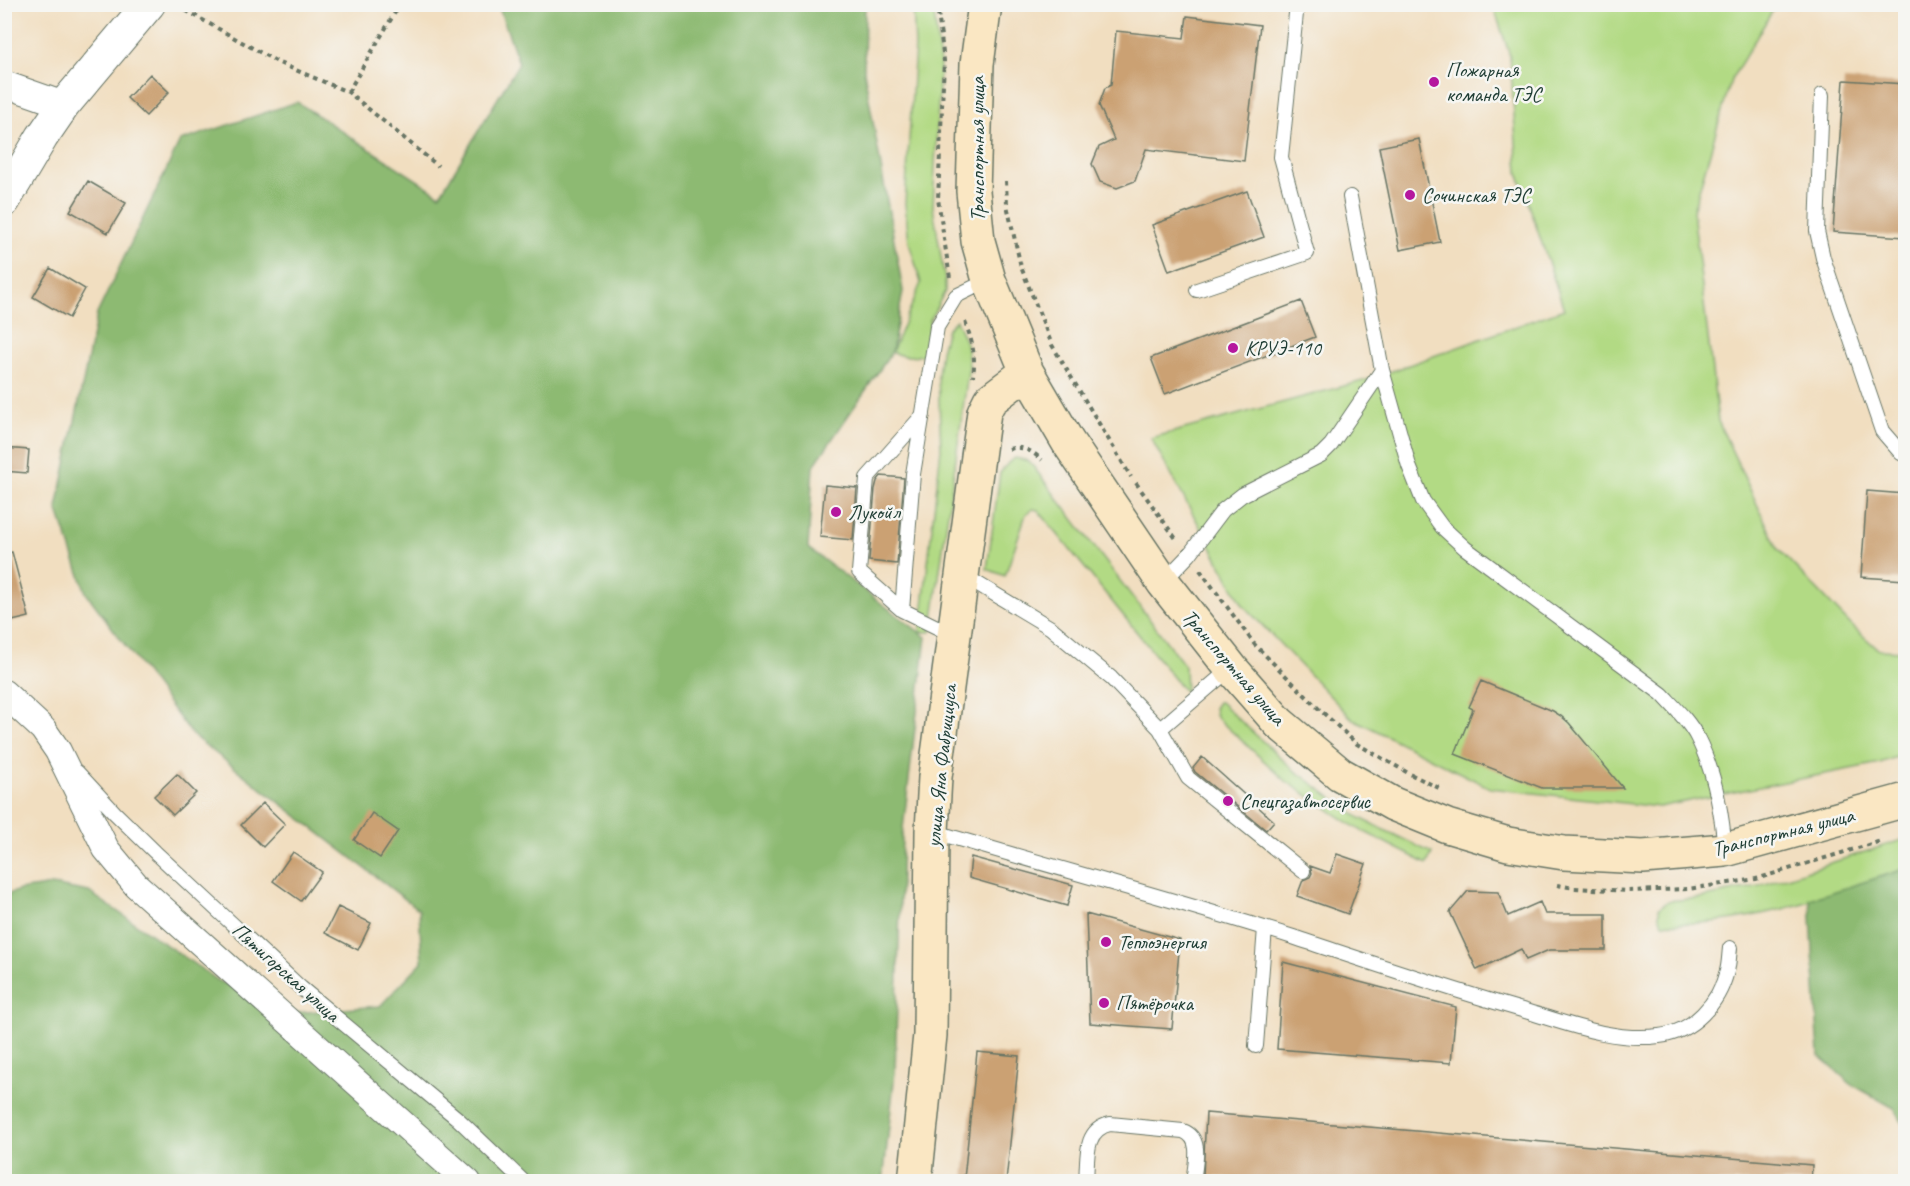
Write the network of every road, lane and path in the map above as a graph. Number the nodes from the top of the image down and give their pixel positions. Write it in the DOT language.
graph roads {
  1 [pos="149,4"];
  2 [pos="174,4"];
  3 [pos="400,4"];
  4 [pos="937,4"];
  5 [pos="985,4"];
  6 [pos="1297,4"];
  7 [pos="4,84"];
  8 [pos="348,92"];
  9 [pos="1822,95"];
  10 [pos="64,105"];
  11 [pos="438,166"];
  12 [pos="1005,171"];
  13 [pos="1350,197"];
  14 [pos="4,201"];
  15 [pos="948,271"];
  16 [pos="989,280"];
  17 [pos="1197,290"];
  18 [pos="1382,370"];
  19 [pos="1027,372"];
  20 [pos="923,415"];
  21 [pos="1028,449"];
  22 [pos="1905,455"];
  23 [pos="1047,467"];
  24 [pos="1189,555"];
  25 [pos="963,575"];
  26 [pos="1163,582"];
  27 [pos="902,610"];
  28 [pos="955,636"];
  29 [pos="1231,668"];
  30 [pos="4,693"];
  31 [pos="1160,729"];
  32 [pos="58,751"];
  33 [pos="1449,792"];
  34 [pos="1905,800"];
  35 [pos="932,831"];
  36 [pos="1884,840"];
  37 [pos="1725,850"];
  38 [pos="1303,871"];
  39 [pos="1553,884"];
  40 [pos="1265,928"];
  41 [pos="1730,948"];
  42 [pos="1256,1046"];
  43 [pos="468,1182"];
  44 [pos="524,1182"];
  45 [pos="915,1182"];
  46 [pos="1086,1182"];
  47 [pos="1193,1182"];
  1 -- 10 [label="street"];
  2 -- 8 [label="path"];
  3 -- 8 [label="path"];
  4 -- 15 [label="path"];
  5 -- 16 [label="main road, Транспортная улица"];
  6 -- 17 [label="lane"];
  7 -- 10 [label="street"];
  8 -- 11 [label="path"];
  9 -- 22 [label="lane"];
  10 -- 14 [label="street"];
  12 -- 24 [label="path"];
  13 -- 18 [label="lane"];
  16 -- 19 [label="main road, Транспортная улица"];
  16 -- 20 [label="lane"];
  18 -- 24 [label="lane"];
  18 -- 37 [label="lane"];
  19 -- 25 [label="main road, улица Яна Фабрициуса"];
  19 -- 26 [label="main road, Транспортная улица"];
  20 -- 27 [label="lane"];
  20 -- 27 [label="lane"];
  21 -- 23 [label="path"];
  24 -- 26 [label="lane"];
  24 -- 33 [label="path"];
  25 -- 28 [label="main road, улица Яна Фабрициуса"];
  25 -- 31 [label="lane"];
  26 -- 29 [label="main road, Транспортная улица"];
  27 -- 28 [label="lane"];
  28 -- 35 [label="main road, улица Яна Фабрициуса"];
  29 -- 31 [label="lane"];
  29 -- 37 [label="main road, Транспортная улица"];
  30 -- 32 [label="street, Пятигорская улица"];
  31 -- 38 [label="lane"];
  32 -- 43 [label="street, Пятигорская улица"];
  32 -- 44 [label="lane, Пятигорская улица"];
  34 -- 37 [label="main road, Транспортная улица"];
  35 -- 40 [label="lane"];
  35 -- 45 [label="main road, улица Яна Фабрициуса"];
  36 -- 39 [label="path"];
  40 -- 41 [label="lane"];
  40 -- 42 [label="lane"];
  46 -- 47 [label="lane"];
}
